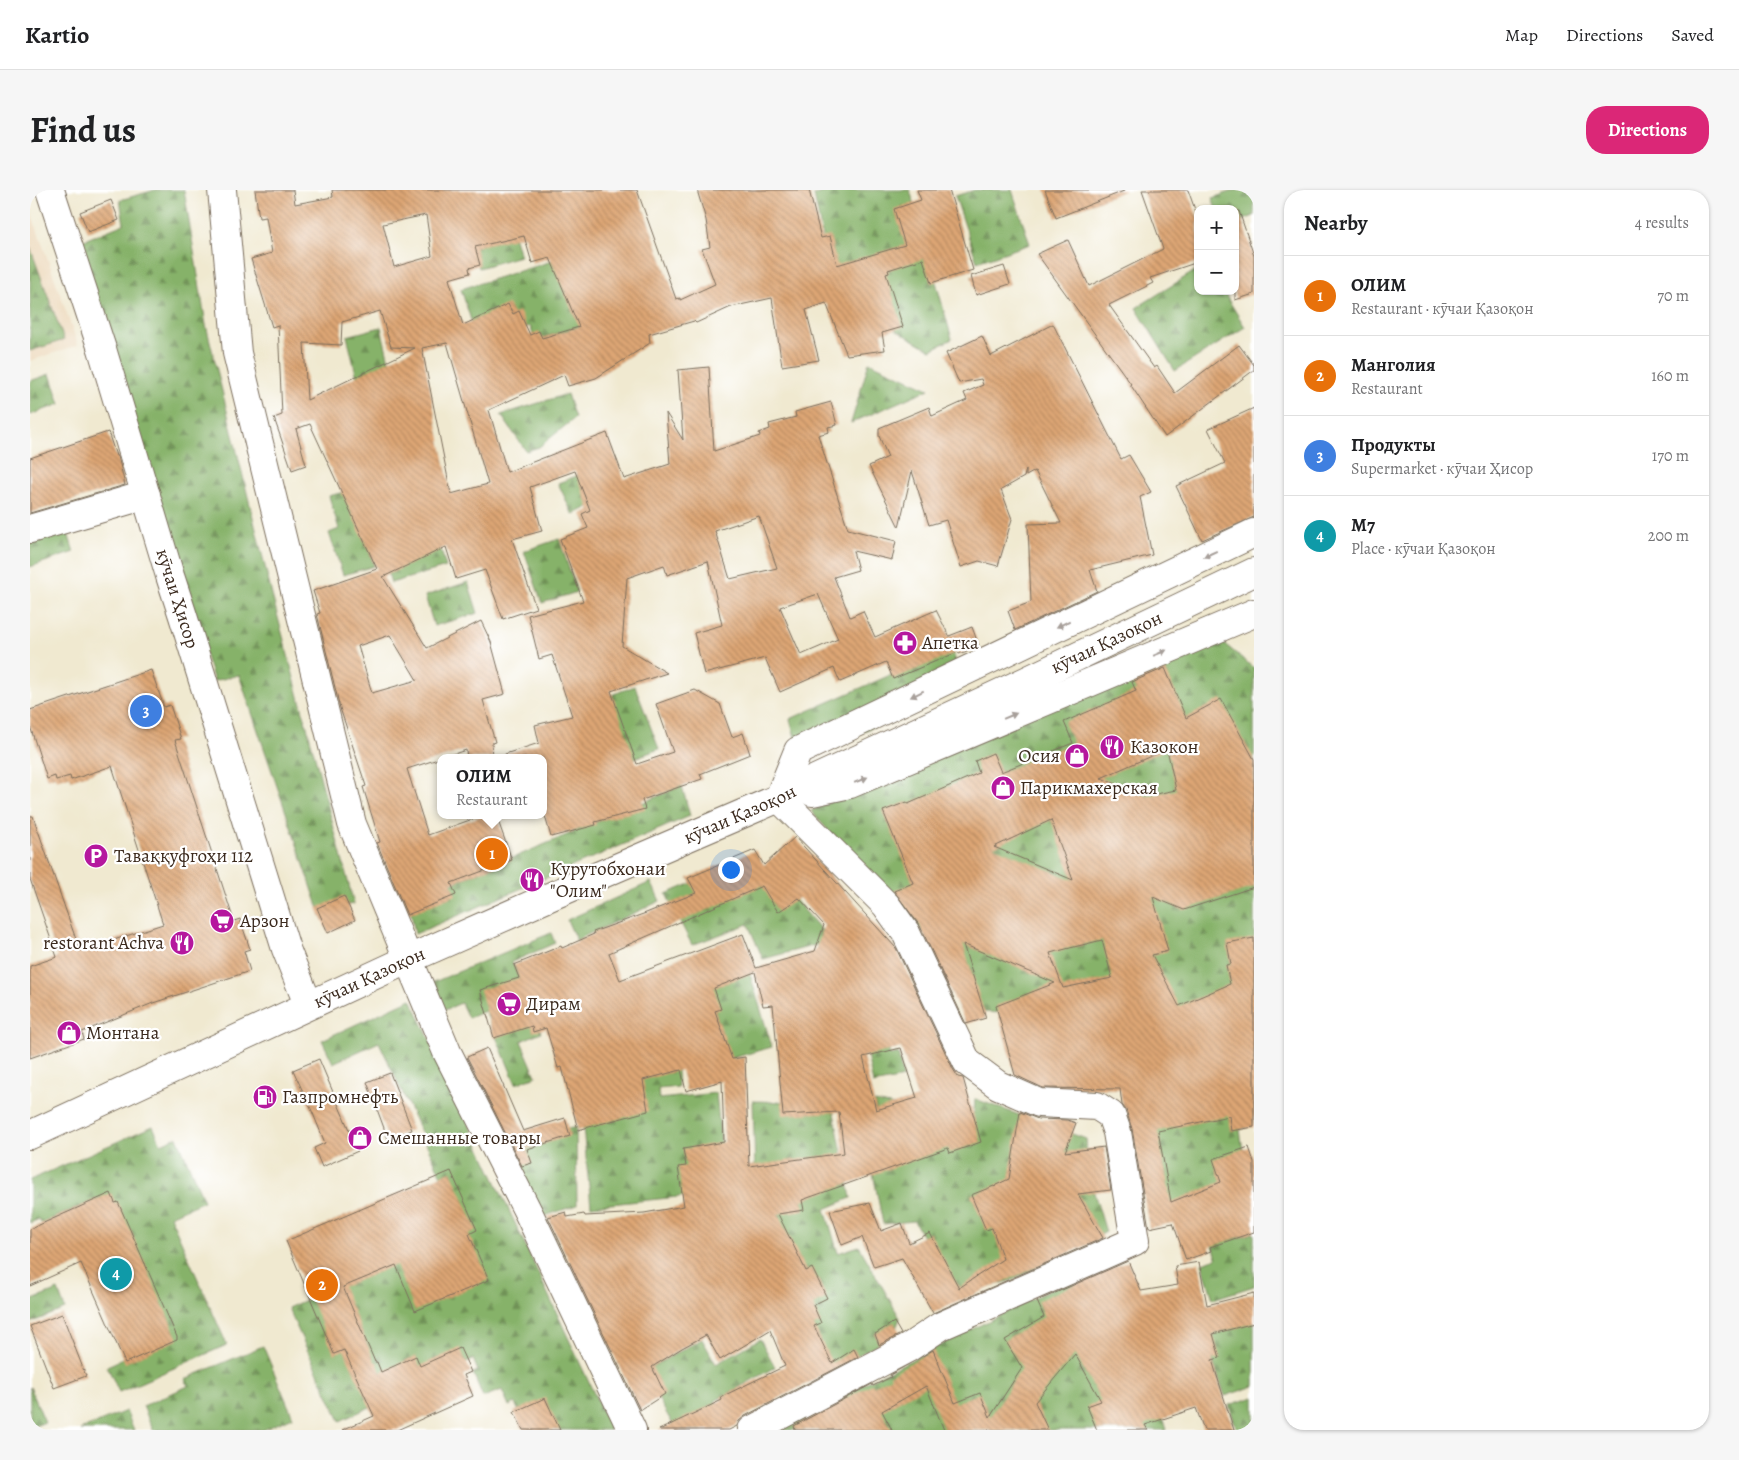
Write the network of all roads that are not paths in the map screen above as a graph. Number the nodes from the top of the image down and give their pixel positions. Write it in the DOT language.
graph roads {
  1 [pos="50,190"];
  2 [pos="222,190"];
  3 [pos="146,495"];
  4 [pos="30,530"];
  5 [pos="1254,533"];
  6 [pos="1254,572"];
  7 [pos="1254,613"];
  8 [pos="779,798"];
  9 [pos="409,959"];
  10 [pos="308,1004"];
  11 [pos="30,1135"];
  12 [pos="632,1430"];
  13 [pos="752,1430"];
  1 -- 3 [label="street, кӯчаи Ҳисор"];
  2 -- 9 [label="street"];
  3 -- 4 [label="street"];
  3 -- 10 [label="street, кӯчаи Ҳисор"];
  5 -- 8 [label="street, one-way"];
  6 -- 8 [label="street, кӯчаи Қазоқон"];
  8 -- 7 [label="street, one-way"];
  8 -- 9 [label="street, кӯчаи Қазоқон"];
  8 -- 13 [label="street"];
  9 -- 10 [label="street, кӯчаи Қазоқон"];
  9 -- 12 [label="street"];
  10 -- 11 [label="street, кӯчаи Қазоқон"];
}
